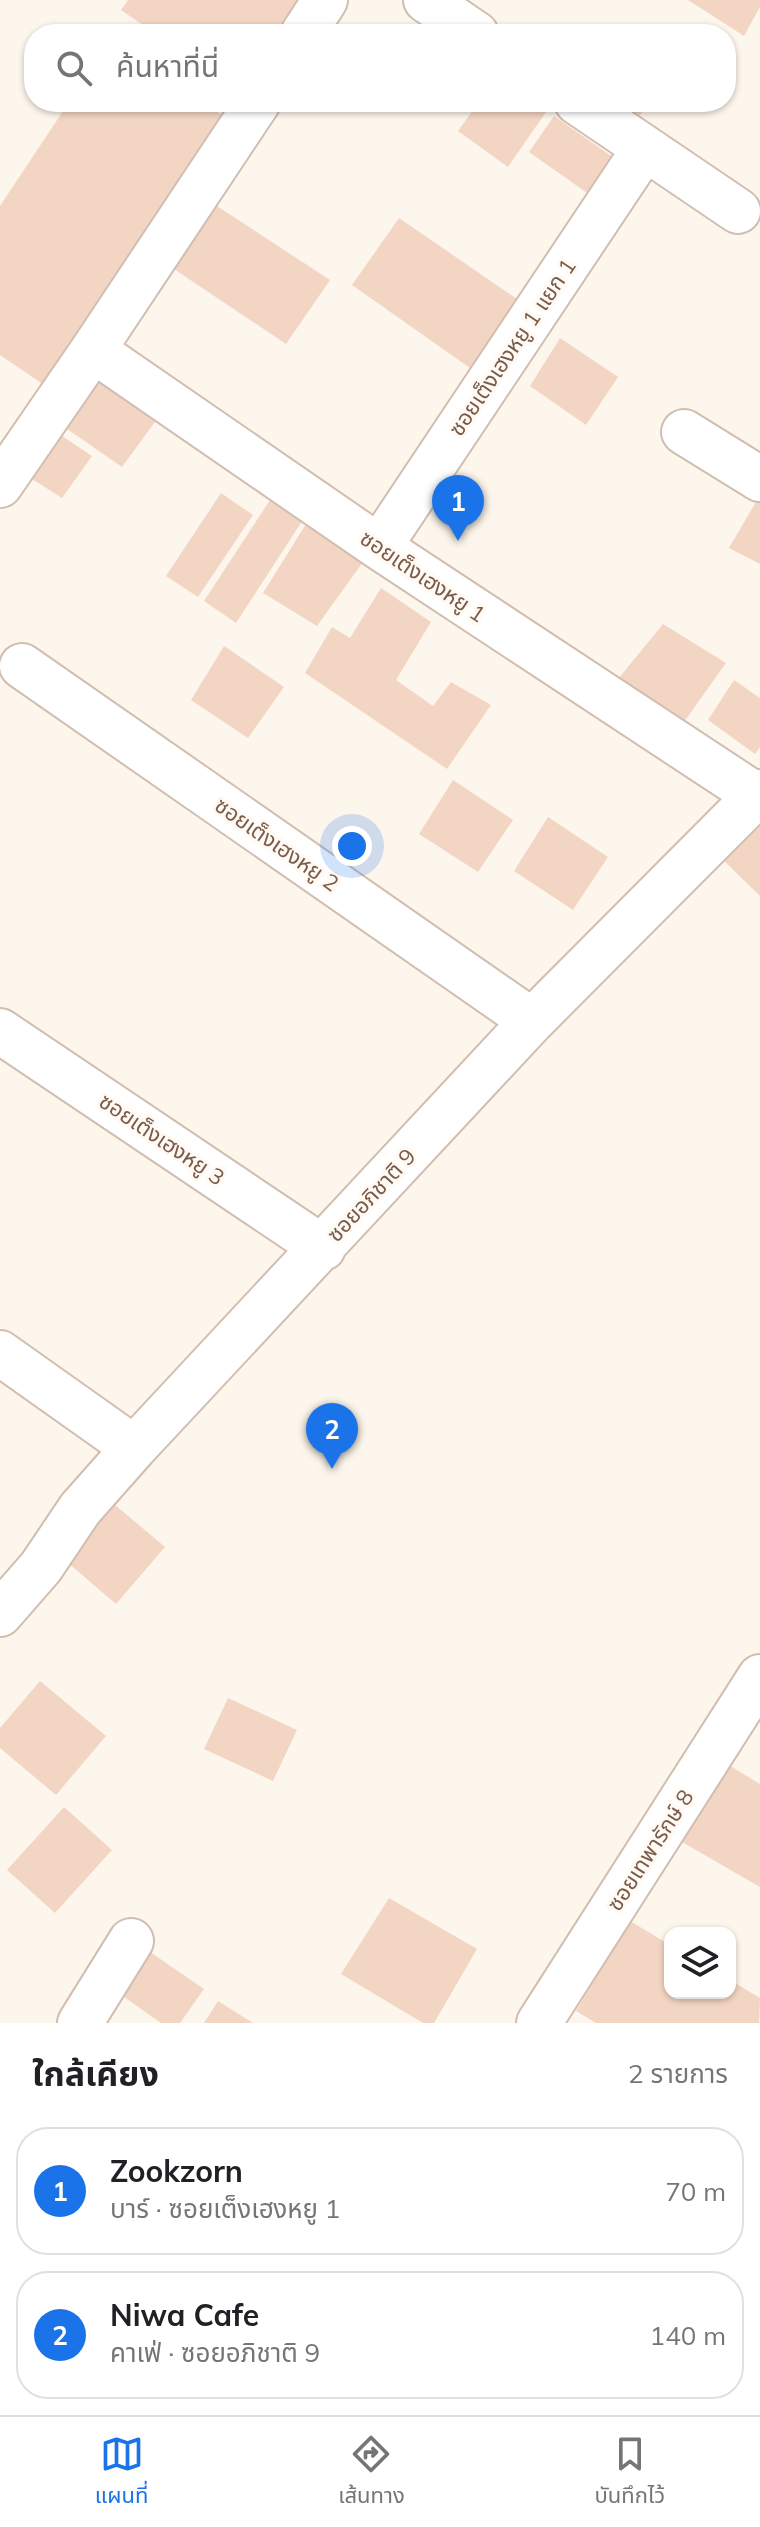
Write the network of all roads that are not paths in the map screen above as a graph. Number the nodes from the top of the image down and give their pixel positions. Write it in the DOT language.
graph roads {
  1 [pos="325,0"];
  2 [pos="426,0"];
  3 [pos="309,24"];
  4 [pos="461,24"];
  5 [pos="251,112"];
  6 [pos="592,112"];
  7 [pos="645,148"];
  8 [pos="738,211"];
  9 [pos="93,350"];
  10 [pos="684,432"];
  11 [pos="760,479"];
  12 [pos="0,485"];
  13 [pos="379,547"];
  14 [pos="22,666"];
  15 [pos="758,794"];
  16 [pos="532,1021"];
  17 [pos="0,1031"];
  18 [pos="323,1248"];
  19 [pos="0,1353"];
  20 [pos="134,1448"];
  21 [pos="0,1614"];
  22 [pos="760,1677"];
  23 [pos="131,1941"];
  24 [pos="80,2023"];
  25 [pos="539,2023"];
  1 -- 3 [label="street"];
  2 -- 4 [label="street"];
  5 -- 9 [label="street"];
  6 -- 7 [label="street"];
  7 -- 8 [label="street"];
  7 -- 13 [label="street, ซอยเต็งเฮงหยู 1 แยก 1"];
  9 -- 12 [label="street"];
  9 -- 13 [label="street, ซอยเต็งเฮงหยู 1"];
  10 -- 11 [label="street"];
  13 -- 15 [label="street, ซอยเต็งเฮงหยู 1"];
  14 -- 16 [label="street, ซอยเต็งเฮงหยู 2"];
  15 -- 16 [label="street, ซอยอภิชาติ 9"];
  16 -- 18 [label="street, ซอยอภิชาติ 9"];
  17 -- 18 [label="street, ซอยเต็งเฮงหยู 3"];
  18 -- 20 [label="street, ซอยอภิชาติ 9"];
  19 -- 20 [label="street"];
  20 -- 21 [label="street, ซอยอภิชาติ 9"];
  22 -- 25 [label="street, ซอยเทพารักษ์ 8"];
  23 -- 24 [label="street"];
}
